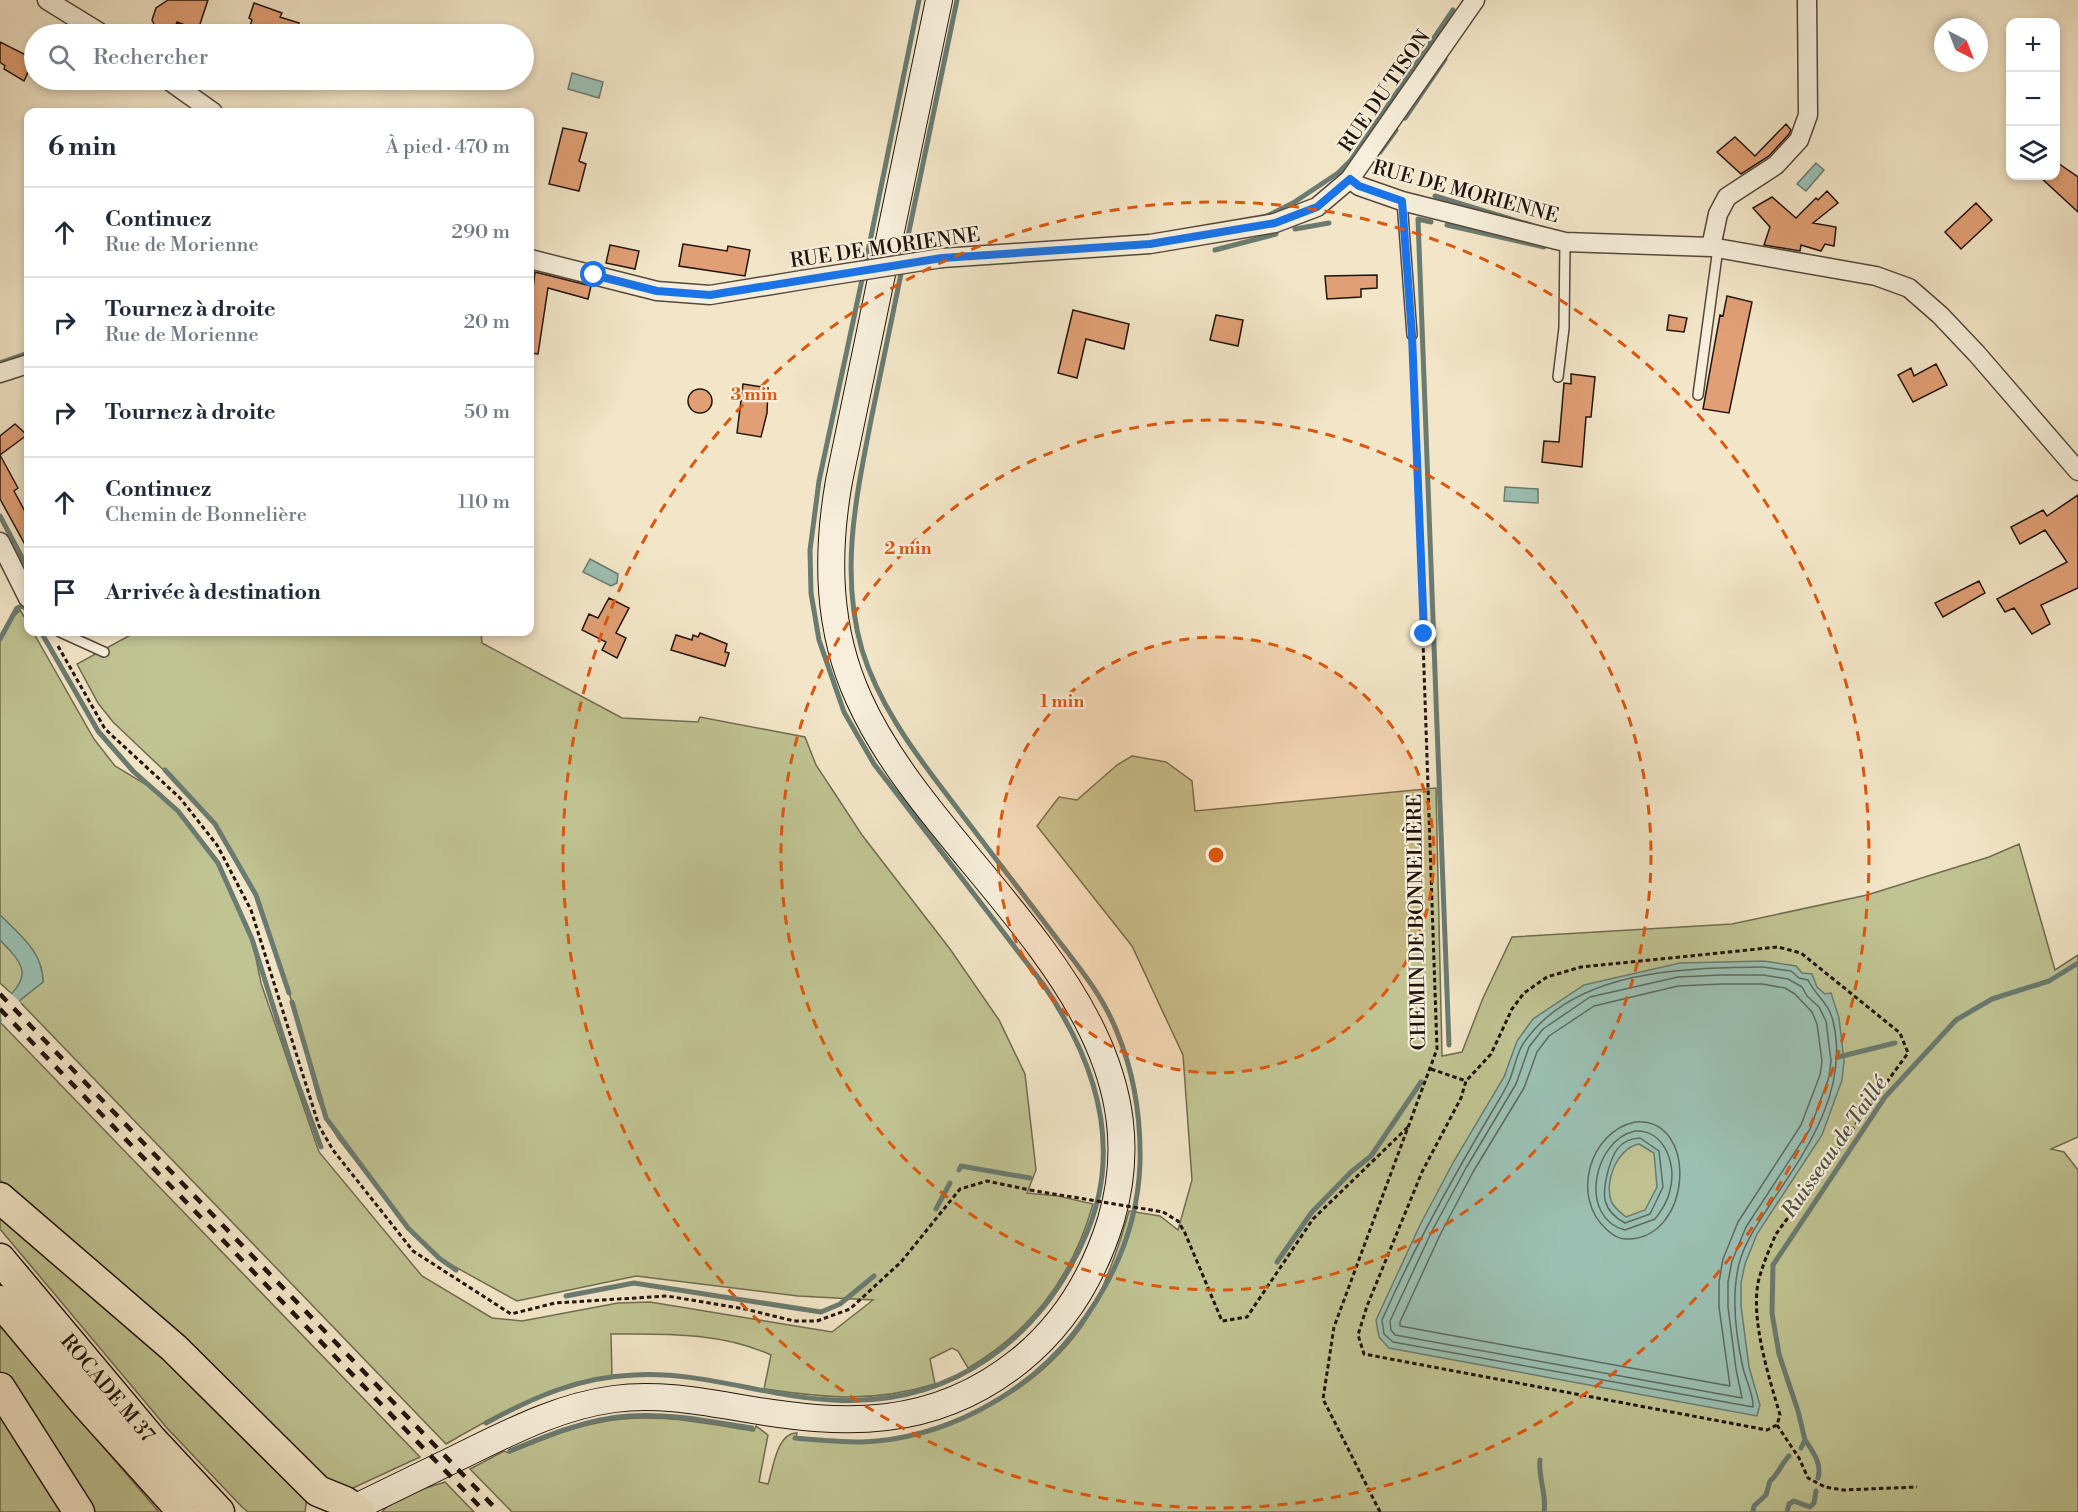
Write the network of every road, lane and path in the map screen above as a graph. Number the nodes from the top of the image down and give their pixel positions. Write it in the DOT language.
graph roads {
  1 [pos="46,0"];
  2 [pos="939,0"];
  3 [pos="1475,0"];
  4 [pos="1807,0"];
  5 [pos="86,24"];
  6 [pos="182,90"];
  7 [pos="207,108"];
  8 [pos="1350,179"];
  9 [pos="1402,201"];
  10 [pos="1565,242"];
  11 [pos="1714,248"];
  12 [pos="534,261"];
  13 [pos="1412,335"];
  14 [pos="24,365"];
  15 [pos="0,373"];
  16 [pos="1558,376"];
  17 [pos="1698,395"];
  18 [pos="2078,471"];
  19 [pos="0,542"];
  20 [pos="24,590"];
  21 [pos="69,636"];
  22 [pos="56,641"];
  23 [pos="104,652"];
  24 [pos="1431,1069"];
  25 [pos="1466,1081"];
  26 [pos="1412,1123"];
  27 [pos="0,1198"];
  28 [pos="0,1259"];
  29 [pos="0,1301"];
  30 [pos="0,1388"];
  31 [pos="1777,1425"];
  32 [pos="1917,1487"];
  33 [pos="354,1510"];
  34 [pos="79,1512"];
  35 [pos="183,1512"];
  36 [pos="219,1512"];
  37 [pos="1380,1512"];
  1 -- 5 [label="street"];
  2 -- 33 [label="main road"];
  3 -- 8 [label="street, RUE DU TISON"];
  4 -- 11 [label="street"];
  6 -- 7 [label="street"];
  8 -- 9 [label="street, RUE DE MORIENNE"];
  8 -- 12 [label="street, RUE DE MORIENNE, bridge"];
  9 -- 10 [label="street, RUE DE MORIENNE"];
  9 -- 13 [label="lane"];
  10 -- 11 [label="street, RUE DE MORIENNE"];
  10 -- 16 [label="lane"];
  11 -- 17 [label="lane"];
  11 -- 18 [label="street, RUE DE MORIENNE"];
  13 -- 24 [label="path, CHEMIN DE BONNELIÈRE"];
  14 -- 15 [label="street"];
  19 -- 20 [label="street"];
  21 -- 23 [label="lane"];
  22 -- 26 [label="path, bridge"];
  24 -- 25 [label="path"];
  24 -- 26 [label="path, CHEMIN DE BONNELIÈRE"];
  25 -- 31 [label="path"];
  25 -- 31 [label="path"];
  26 -- 37 [label="path, CHEMIN DE BONNELIÈRE"];
  27 -- 33 [label="highway"];
  28 -- 36 [label="highway, ROCADE M 37"];
  29 -- 35 [label="highway, ROCADE M 37"];
  30 -- 34 [label="highway"];
  31 -- 32 [label="path"];
}
